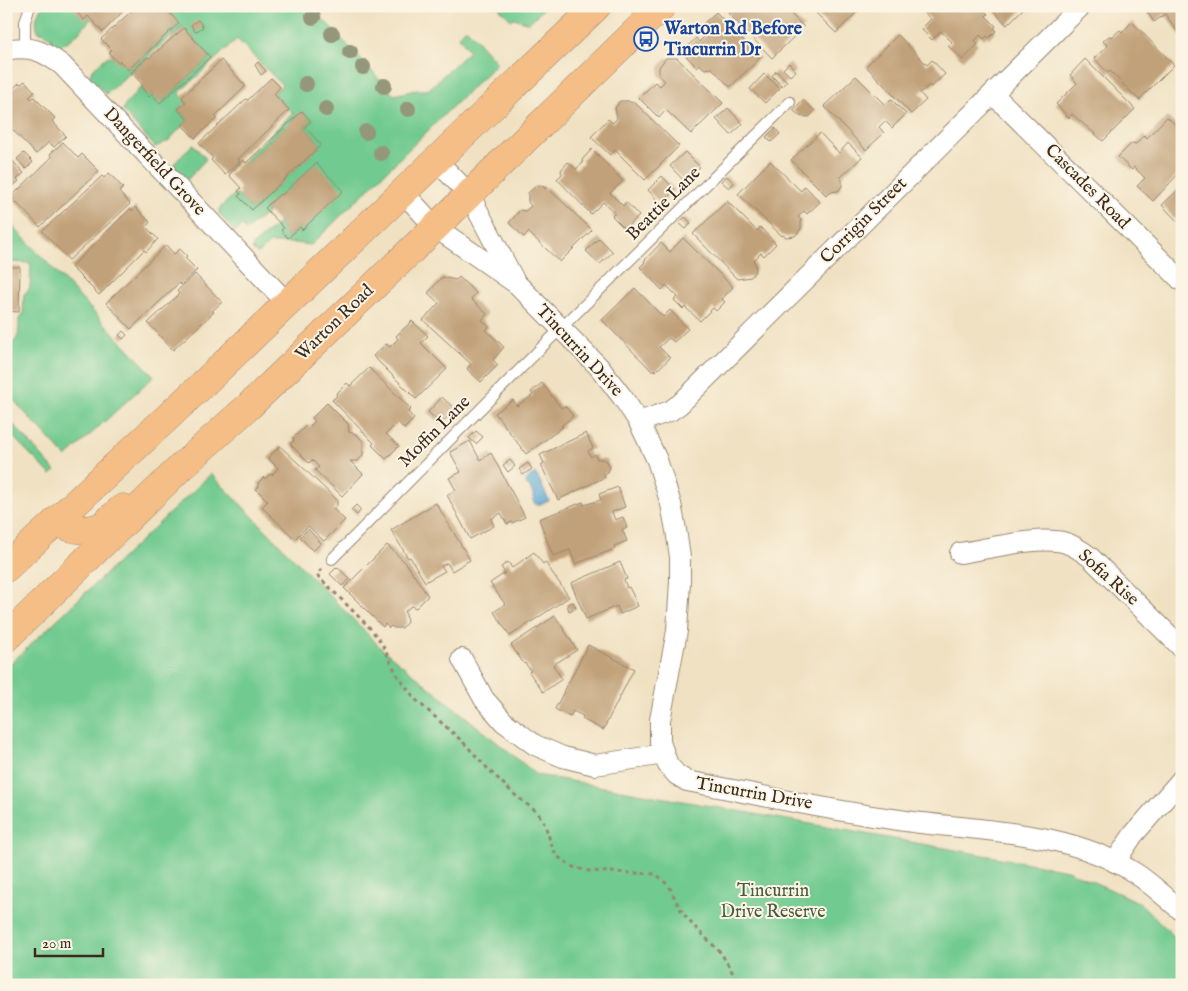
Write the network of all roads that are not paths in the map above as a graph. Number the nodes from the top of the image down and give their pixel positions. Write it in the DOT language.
graph roads {
  1 [pos="30,6"];
  2 [pos="597,6"];
  3 [pos="662,6"];
  4 [pos="1081,6"];
  5 [pos="16,49"];
  6 [pos="993,94"];
  7 [pos="790,102"];
  8 [pos="436,160"];
  9 [pos="404,192"];
  10 [pos="469,194"];
  11 [pos="436,227"];
  12 [pos="1182,281"];
  13 [pos="517,284"];
  14 [pos="286,303"];
  15 [pos="561,328"];
  16 [pos="639,422"];
  17 [pos="181,467"];
  18 [pos="56,521"];
  19 [pos="960,554"];
  20 [pos="332,559"];
  21 [pos="6,568"];
  22 [pos="6,638"];
  23 [pos="1182,648"];
  24 [pos="462,659"];
  25 [pos="664,754"];
  26 [pos="1182,779"];
  27 [pos="1115,862"];
  28 [pos="1182,911"];
  1 -- 5 [label="lane"];
  2 -- 8 [label="main road"];
  3 -- 10 [label="main road, Warton Road"];
  4 -- 6 [label="street, Corrigin Street"];
  5 -- 14 [label="street, Dangerfield Grove"];
  6 -- 12 [label="street, Cascades Road"];
  6 -- 16 [label="street, Corrigin Street"];
  7 -- 15 [label="lane, Beattie Lane"];
  8 -- 9 [label="main road"];
  8 -- 10 [label="street, Tincurrin Drive"];
  9 -- 11 [label="street, Tincurrin Drive"];
  9 -- 14 [label="main road"];
  10 -- 11 [label="main road, Warton Road"];
  10 -- 13 [label="street, Tincurrin Drive"];
  11 -- 13 [label="street, Tincurrin Drive"];
  11 -- 17 [label="main road, Warton Road"];
  13 -- 15 [label="street, Tincurrin Drive"];
  14 -- 18 [label="main road"];
  15 -- 16 [label="street, Tincurrin Drive"];
  15 -- 20 [label="lane, Moffin Lane"];
  16 -- 25 [label="street, Tincurrin Drive"];
  17 -- 18 [label="main road"];
  17 -- 22 [label="main road, Warton Road"];
  18 -- 21 [label="main road"];
  19 -- 23 [label="street, Sofia Rise"];
  24 -- 25 [label="street"];
  25 -- 27 [label="street, Tincurrin Drive"];
  26 -- 27 [label="street"];
  27 -- 28 [label="street, Tincurrin Drive"];
}
